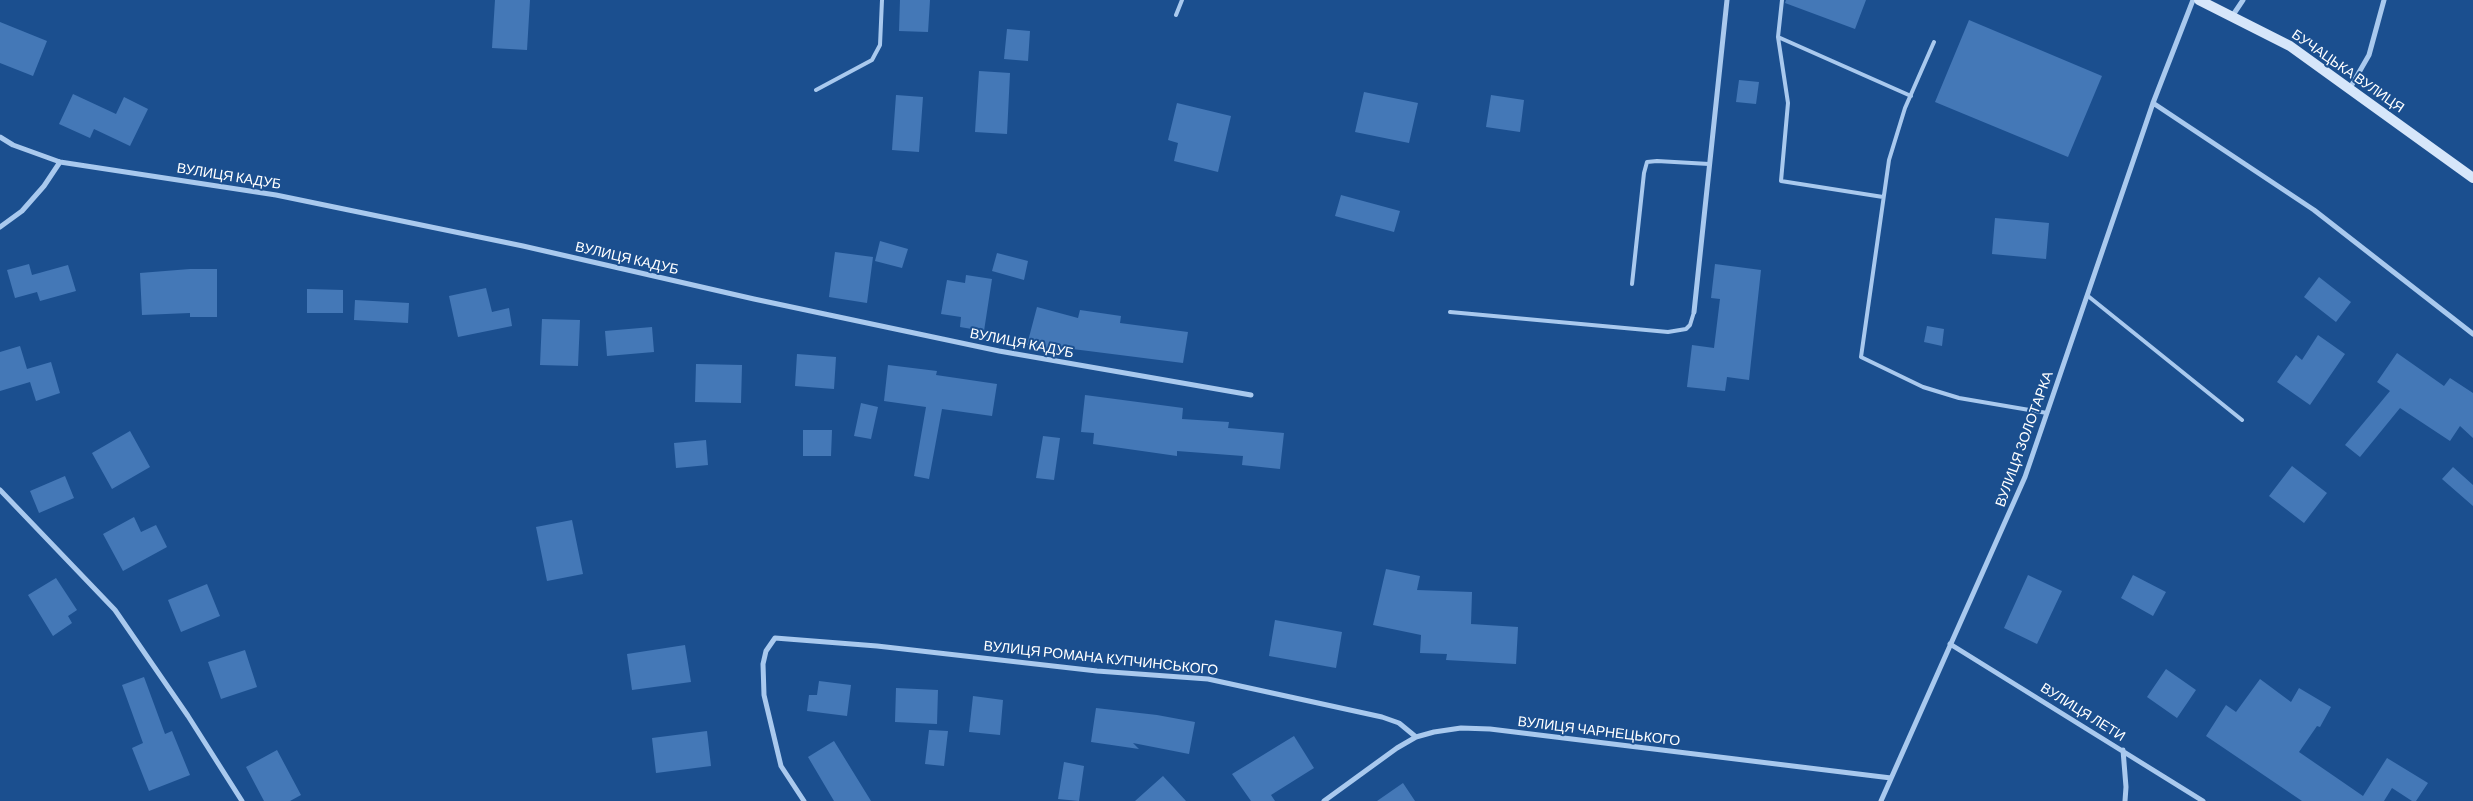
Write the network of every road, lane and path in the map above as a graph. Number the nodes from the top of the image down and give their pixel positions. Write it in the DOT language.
graph roads {
  1 [pos="882,0"];
  2 [pos="1182,0"];
  3 [pos="1727,0"];
  4 [pos="1782,0"];
  5 [pos="2193,0"];
  6 [pos="2200,0"];
  7 [pos="2243,0"];
  8 [pos="2384,0"];
  9 [pos="1176,15"];
  10 [pos="2233,15"];
  11 [pos="1778,38"];
  12 [pos="1934,42"];
  13 [pos="2350,88"];
  14 [pos="816,90"];
  15 [pos="1911,96"];
  16 [pos="2153,103"];
  17 [pos="0,137"];
  18 [pos="60,162"];
  19 [pos="1708,164"];
  20 [pos="2473,178"];
  21 [pos="1882,197"];
  22 [pos="0,227"];
  23 [pos="1632,284"];
  24 [pos="2088,296"];
  25 [pos="1450,312"];
  26 [pos="1694,312"];
  27 [pos="2473,334"];
  28 [pos="1251,395"];
  29 [pos="2047,413"];
  30 [pos="2242,420"];
  31 [pos="0,490"];
  32 [pos="1950,644"];
  33 [pos="1416,737"];
  34 [pos="2123,750"];
  35 [pos="1891,778"];
  36 [pos="242,801"];
  37 [pos="804,801"];
  38 [pos="1324,801"];
  39 [pos="1881,801"];
  40 [pos="2124,801"];
  41 [pos="2203,801"];
  1 -- 14 [label="lane"];
  2 -- 9 [label="lane"];
  3 -- 19 [label="street"];
  4 -- 11 [label="lane"];
  5 -- 16 [label="street, ВУЛИЦЯ ЗОЛОТАРКА"];
  6 -- 10 [label="main road, БУЧАЦЬКА ВУЛИЦЯ"];
  7 -- 10 [label="street"];
  8 -- 13 [label="street"];
  10 -- 13 [label="main road, БУЧАЦЬКА ВУЛИЦЯ"];
  11 -- 15 [label="lane"];
  11 -- 21 [label="lane"];
  12 -- 15 [label="lane"];
  13 -- 20 [label="main road, БУЧАЦЬКА ВУЛИЦЯ"];
  15 -- 21 [label="lane"];
  16 -- 24 [label="street, ВУЛИЦЯ ЗОЛОТАРКА"];
  16 -- 27 [label="street"];
  17 -- 18 [label="street, ВУЛИЦЯ КАДУБ"];
  18 -- 22 [label="street"];
  18 -- 28 [label="street, ВУЛИЦЯ КАДУБ"];
  19 -- 23 [label="lane"];
  19 -- 26 [label="street"];
  21 -- 29 [label="lane"];
  24 -- 29 [label="street, ВУЛИЦЯ ЗОЛОТАРКА"];
  24 -- 30 [label="lane"];
  25 -- 26 [label="lane"];
  29 -- 32 [label="street, ВУЛИЦЯ ЗОЛОТАРКА"];
  31 -- 36 [label="street"];
  32 -- 34 [label="street, ВУЛИЦЯ ЛЕТИ"];
  32 -- 35 [label="street, ВУЛИЦЯ ЗОЛОТАРКА"];
  33 -- 35 [label="street, ВУЛИЦЯ ЧАРНЕЦЬКОГО"];
  33 -- 37 [label="street, ВУЛИЦЯ РОМАНА КУПЧИНСЬКОГО"];
  33 -- 38 [label="street, ВУЛИЦЯ ЧАРНЕЦЬКОГО"];
  34 -- 40 [label="street"];
  34 -- 41 [label="street, ВУЛИЦЯ ЛЕТИ"];
  35 -- 39 [label="street, ВУЛИЦЯ ЗОЛОТАРКА"];
}
